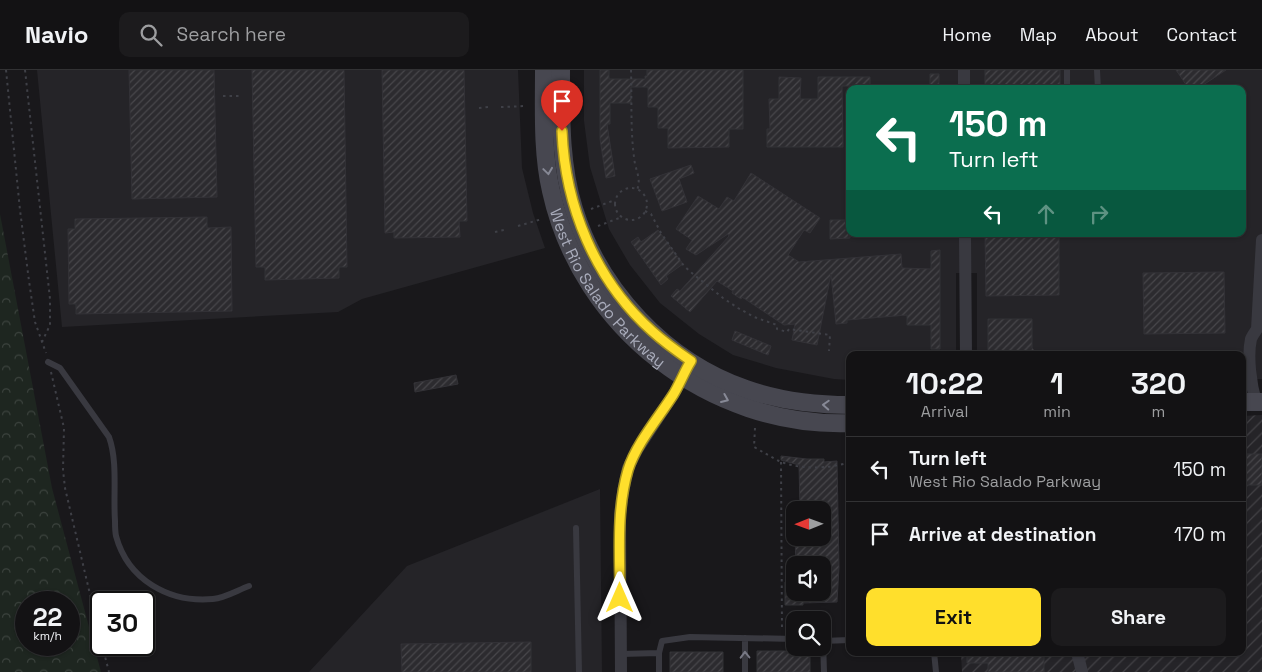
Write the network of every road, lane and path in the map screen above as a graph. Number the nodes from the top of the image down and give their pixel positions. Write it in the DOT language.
graph roads {
  1 [pos="25,70"];
  2 [pos="544,70"];
  3 [pos="561,70"];
  4 [pos="631,70"];
  5 [pos="964,70"];
  6 [pos="1067,70"];
  7 [pos="1097,70"];
  8 [pos="964,85"];
  9 [pos="1067,85"];
  10 [pos="1098,85"];
  11 [pos="223,96"];
  12 [pos="239,96"];
  13 [pos="526,106"];
  14 [pos="488,107"];
  15 [pos="502,107"];
  16 [pos="479,108"];
  17 [pos="637,190"];
  18 [pos="616,200"];
  19 [pos="591,209"];
  20 [pos="645,211"];
  21 [pos="622,217"];
  22 [pos="542,219"];
  23 [pos="518,226"];
  24 [pos="598,226"];
  25 [pos="504,230"];
  26 [pos="495,232"];
  27 [pos="965,237"];
  28 [pos="1262,240"];
  29 [pos="1260,332"];
  30 [pos="42,342"];
  31 [pos="829,351"];
  32 [pos="966,351"];
  33 [pos="48,362"];
  34 [pos="686,369"];
  35 [pos="1256,399"];
  36 [pos="846,405"];
  37 [pos="846,423"];
  38 [pos="755,428"];
  39 [pos="780,462"];
  40 [pos="846,463"];
  41 [pos="576,528"];
  42 [pos="249,586"];
  43 [pos="782,630"];
  44 [pos="745,638"];
  45 [pos="786,639"];
  46 [pos="846,640"];
  47 [pos="831,641"];
  48 [pos="659,653"];
  49 [pos="621,654"];
  50 [pos="105,656"];
  51 [pos="823,656"];
  52 [pos="934,656"];
  53 [pos="1077,656"];
  54 [pos="109,672"];
  55 [pos="579,672"];
  56 [pos="621,672"];
  57 [pos="658,672"];
  58 [pos="745,672"];
  59 [pos="824,672"];
  60 [pos="936,672"];
  61 [pos="1082,672"];
  1 -- 30 [label="path"];
  2 -- 34 [label="main road, West Rio Salado Parkway, one-way"];
  3 -- 34 [label="main road, West Rio Salado Parkway"];
  4 -- 17 [label="path"];
  5 -- 8 [label="street"];
  6 -- 9 [label="lane"];
  7 -- 10 [label="lane"];
  11 -- 12 [label="path"];
  13 -- 15 [label="path"];
  14 -- 16 [label="path"];
  17 -- 18 [label="path"];
  17 -- 20 [label="path"];
  18 -- 19 [label="path"];
  18 -- 21 [label="path"];
  20 -- 21 [label="path"];
  20 -- 31 [label="path"];
  21 -- 24 [label="path"];
  22 -- 23 [label="path"];
  25 -- 26 [label="path"];
  27 -- 32 [label="street"];
  28 -- 29 [label="street"];
  29 -- 35 [label="street"];
  33 -- 42 [label="lane"];
  36 -- 34 [label="main road, West Rio Salado Parkway, one-way"];
  34 -- 37 [label="main road, West Rio Salado Parkway, one-way"];
  34 -- 49 [label="street"];
  38 -- 39 [label="path"];
  39 -- 40 [label="path"];
  39 -- 43 [label="path"];
  41 -- 55 [label="lane"];
  44 -- 45 [label="lane"];
  44 -- 48 [label="lane"];
  58 -- 44 [label="lane, one-way"];
  46 -- 47 [label="lane"];
  48 -- 49 [label="lane"];
  48 -- 57 [label="lane"];
  49 -- 56 [label="street"];
  50 -- 54 [label="path"];
  51 -- 59 [label="lane"];
  52 -- 60 [label="lane"];
  53 -- 61 [label="street"];
}
